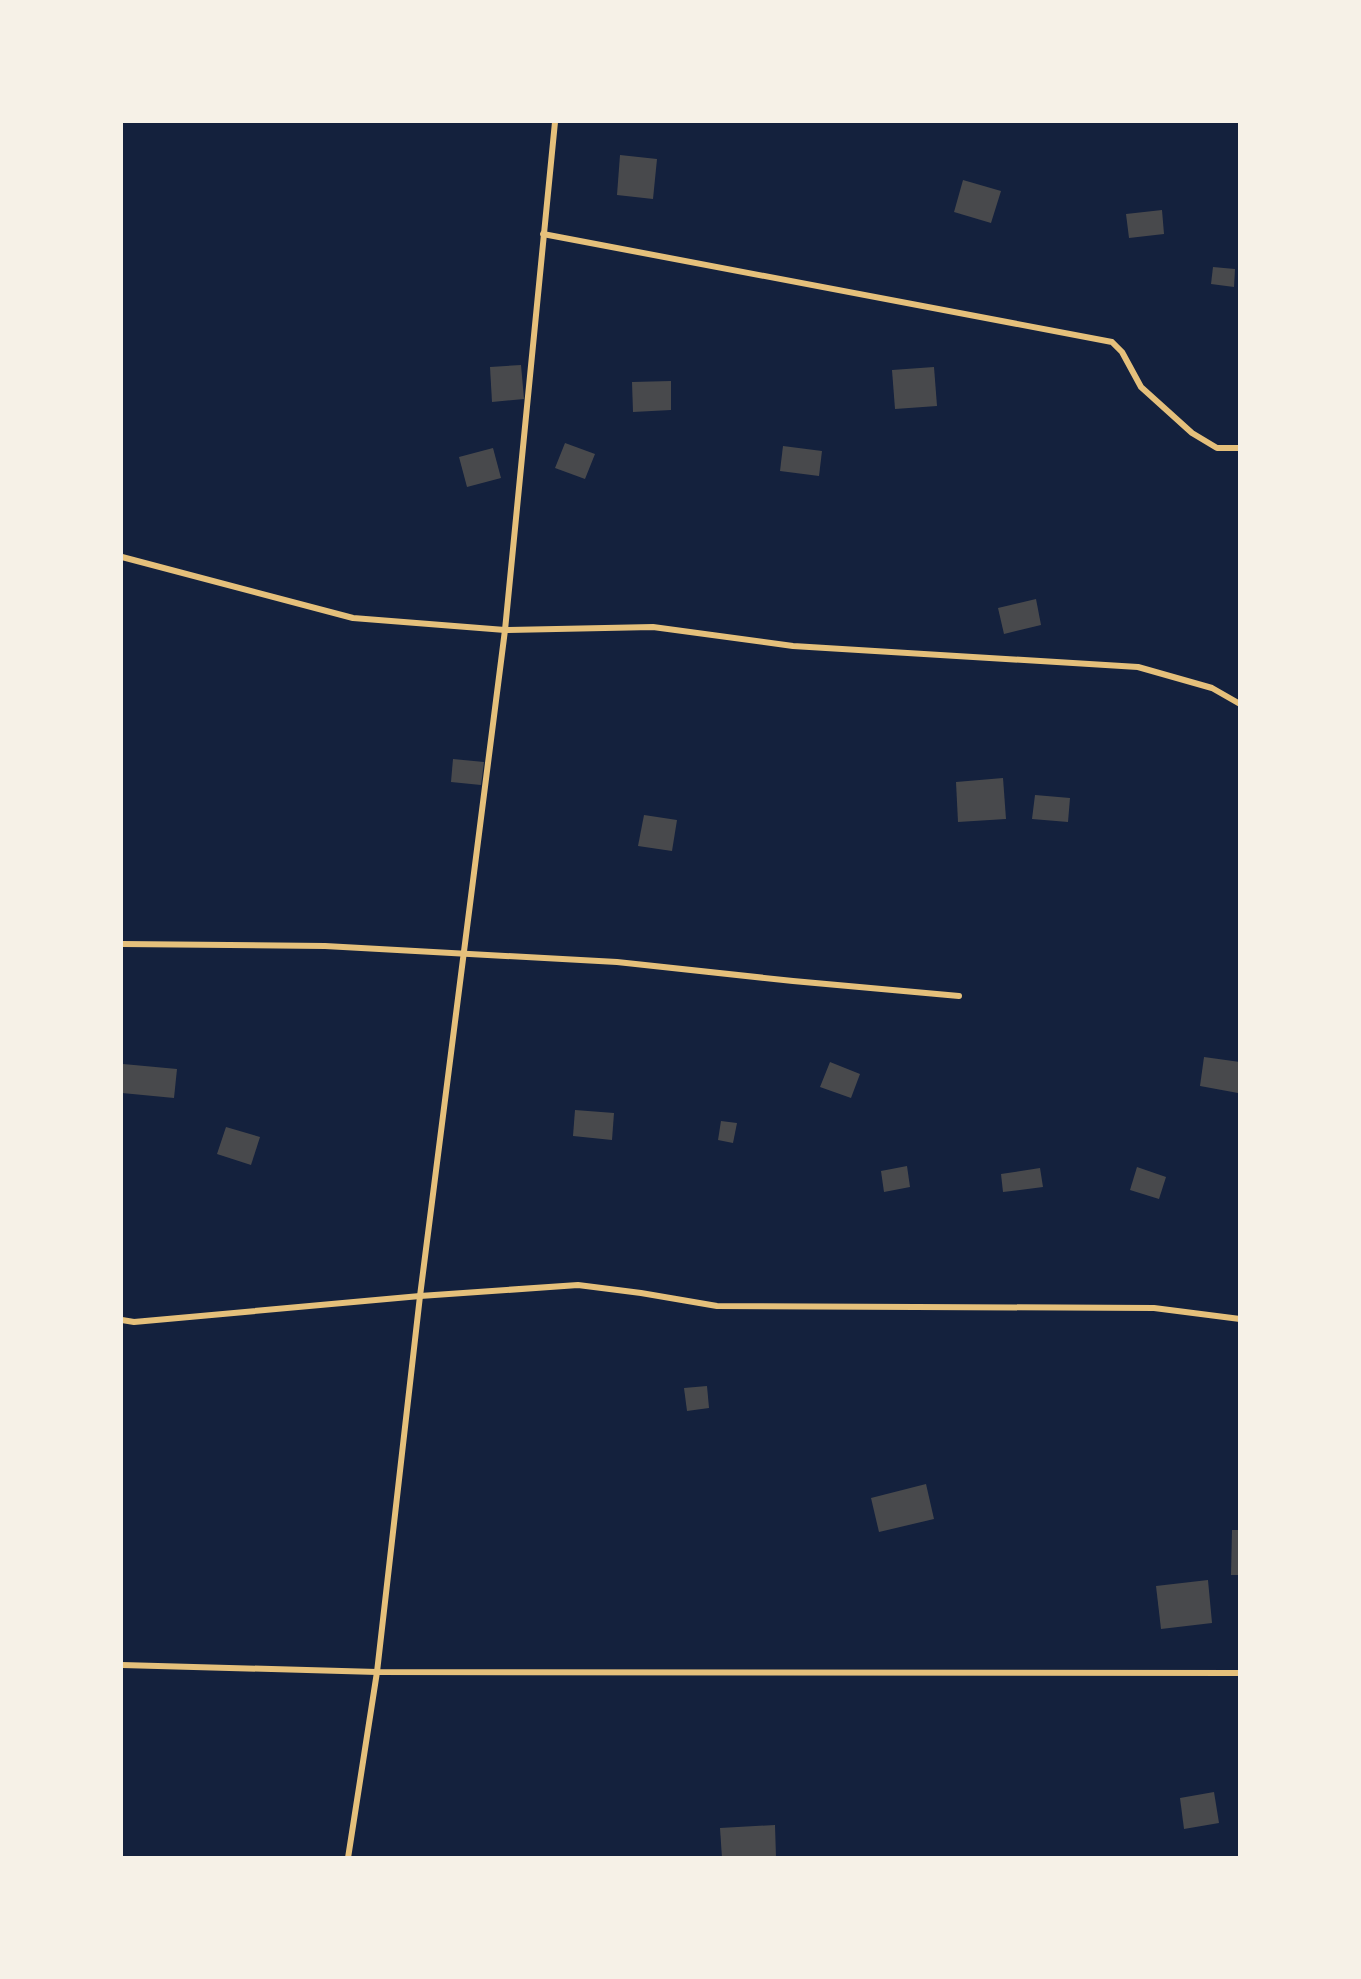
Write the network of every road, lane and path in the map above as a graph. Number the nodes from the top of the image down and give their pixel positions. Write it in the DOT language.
graph roads {
  1 [pos="555,122"];
  2 [pos="543,234"];
  3 [pos="1239,448"];
  4 [pos="122,557"];
  5 [pos="505,630"];
  6 [pos="1239,704"];
  7 [pos="122,944"];
  8 [pos="464,954"];
  9 [pos="959,996"];
  10 [pos="420,1296"];
  11 [pos="1239,1319"];
  12 [pos="122,1320"];
  13 [pos="122,1665"];
  14 [pos="377,1672"];
  15 [pos="1239,1673"];
  16 [pos="348,1857"];
  1 -- 2 [label="street"];
  2 -- 3 [label="street"];
  2 -- 5 [label="street"];
  4 -- 5 [label="street"];
  5 -- 6 [label="street"];
  5 -- 8 [label="street"];
  7 -- 8 [label="street"];
  8 -- 9 [label="street"];
  8 -- 10 [label="street"];
  10 -- 11 [label="street"];
  10 -- 12 [label="street"];
  10 -- 14 [label="street"];
  13 -- 14 [label="street"];
  14 -- 15 [label="street"];
  14 -- 16 [label="street"];
}
